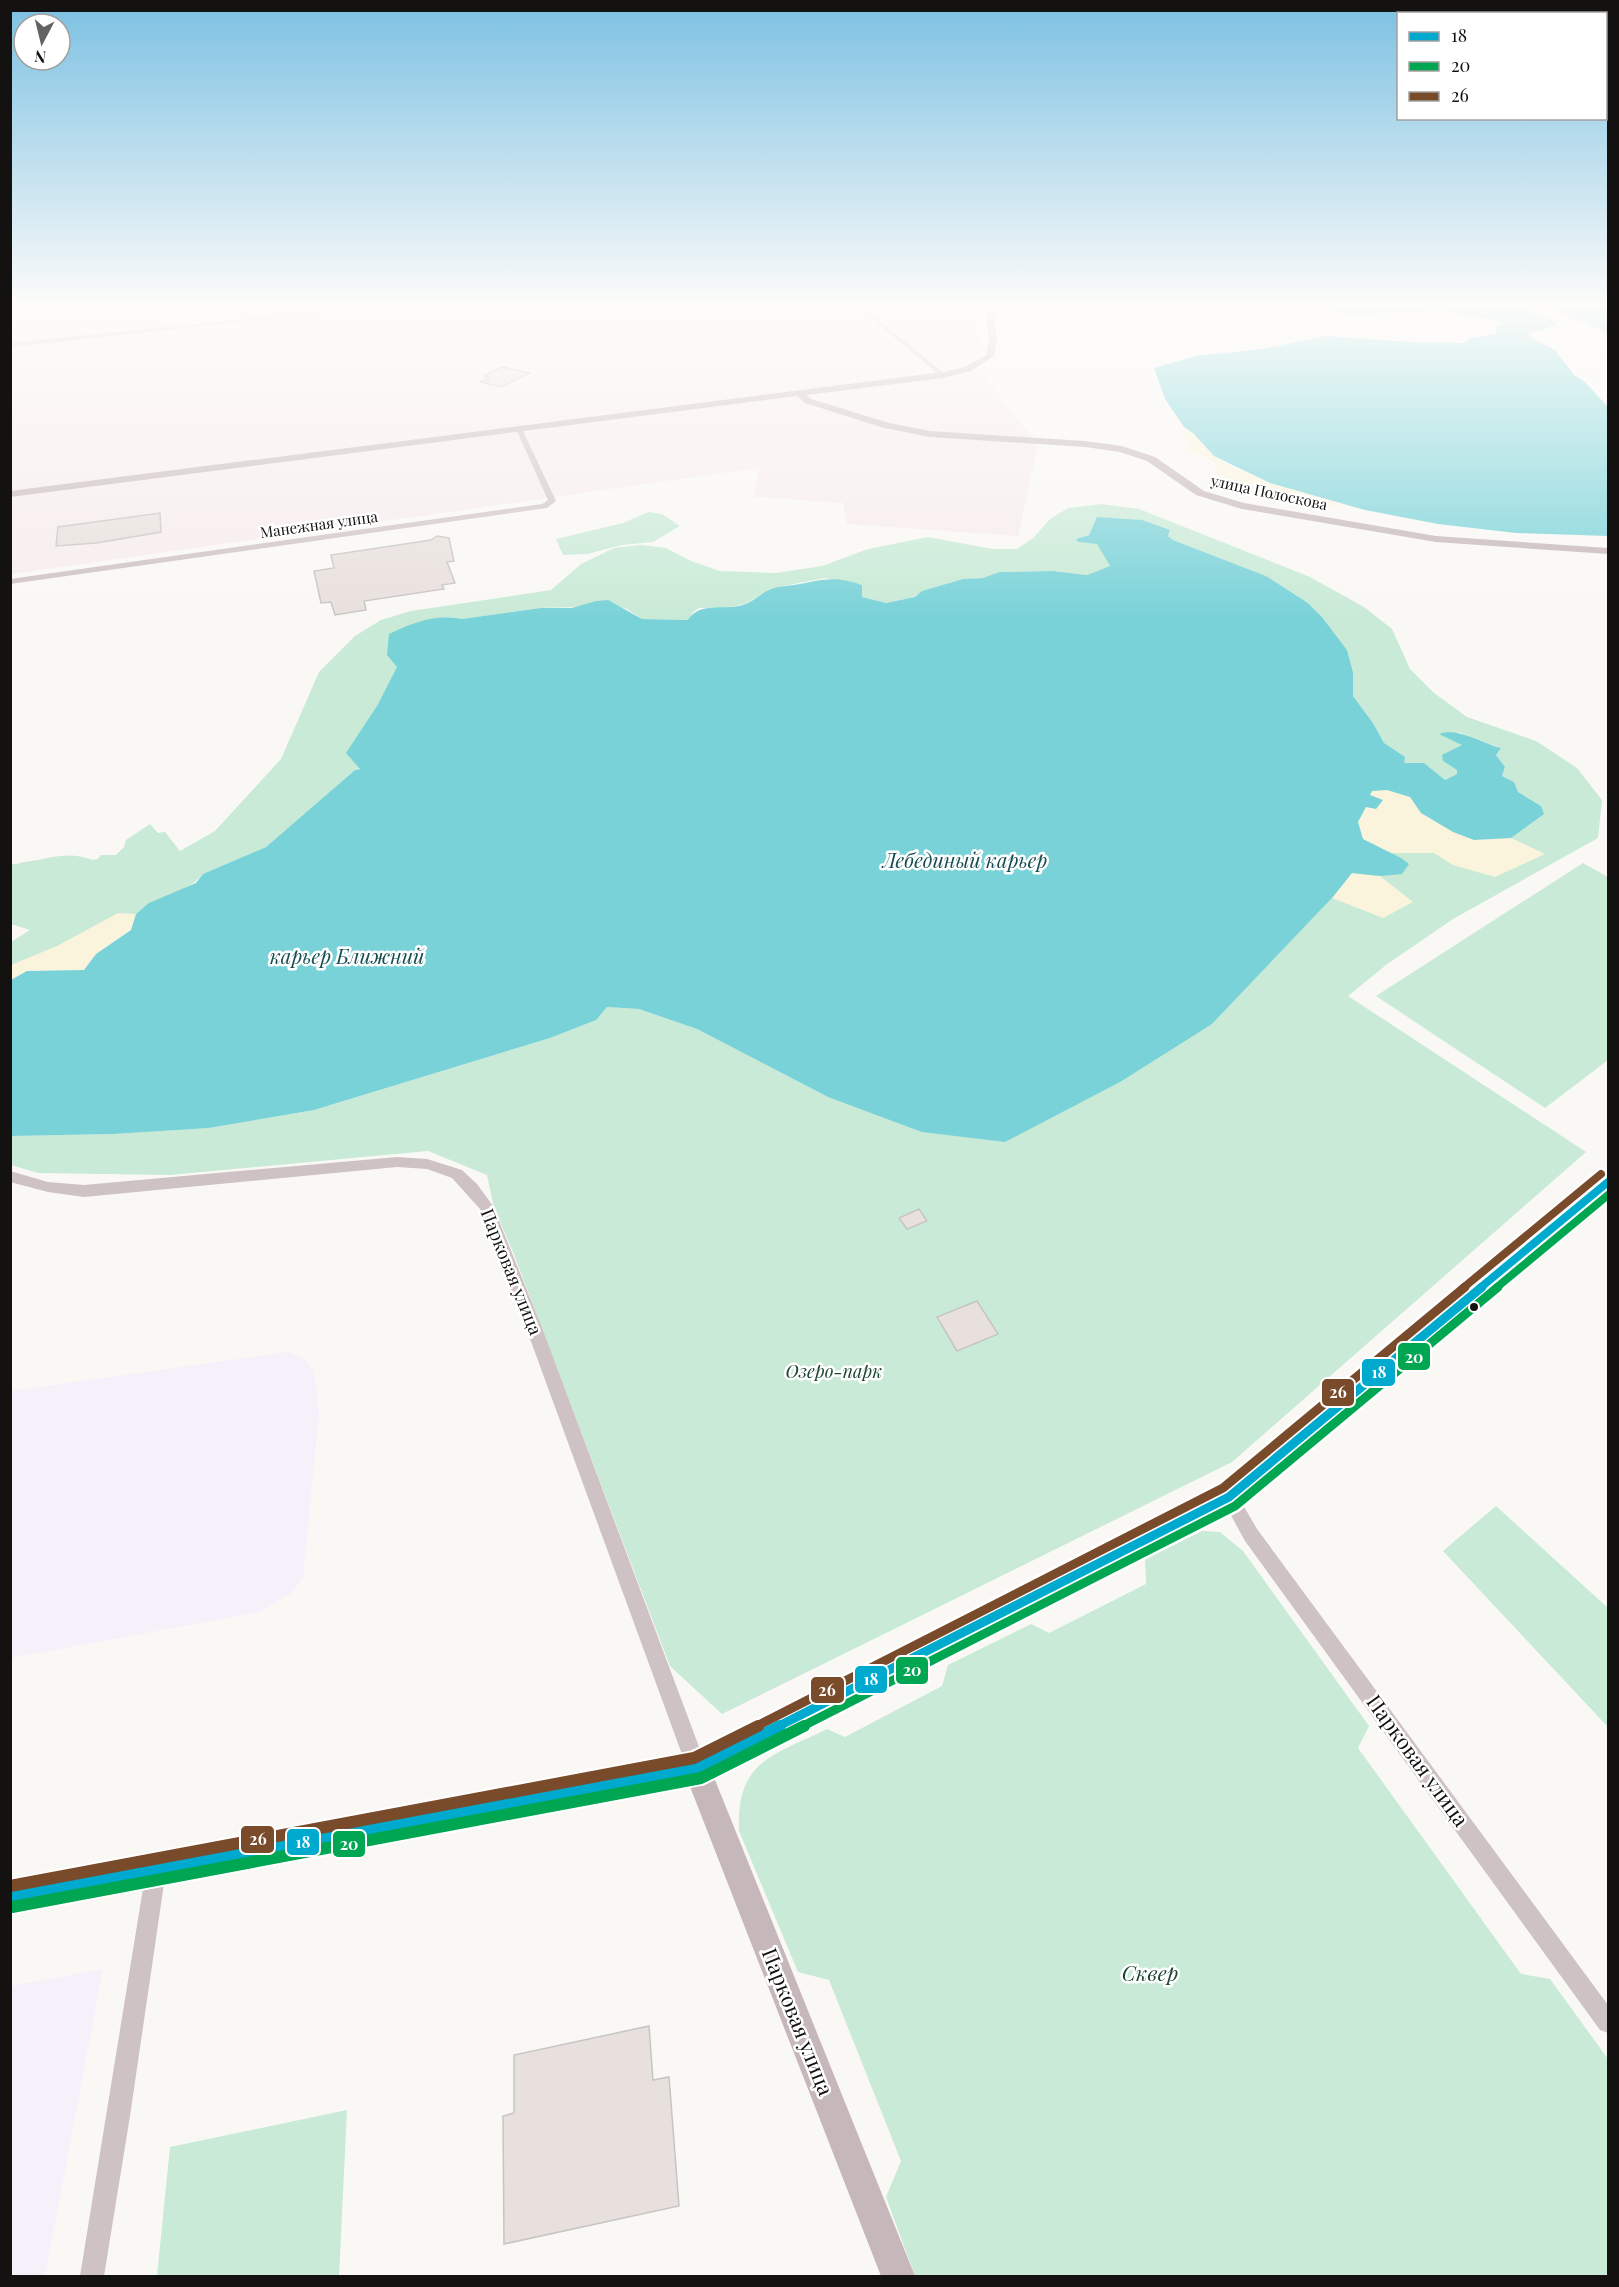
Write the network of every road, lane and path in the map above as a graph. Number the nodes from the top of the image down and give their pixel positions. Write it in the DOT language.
graph roads {
  1 [pos="677,409"];
  2 [pos="831,409"];
  3 [pos="519,429"];
  4 [pos="10,494"];
  5 [pos="1608,551"];
  6 [pos="10,582"];
  7 [pos="10,1176"];
  8 [pos="1608,1182"];
  9 [pos="1229,1497"];
  10 [pos="698,1768"];
  11 [pos="156,1870"];
  12 [pos="10,1897"];
  13 [pos="1608,2022"];
  14 [pos="92,2277"];
  15 [pos="898,2277"];
  1 -- 3 [label="street"];
  2 -- 5 [label="street, улица Полоскова"];
  3 -- 4 [label="street"];
  3 -- 6 [label="street, Манежная улица"];
  7 -- 10 [label="street, Парковая улица"];
  8 -- 9 [label="street"];
  9 -- 10 [label="street"];
  9 -- 13 [label="street, Парковая улица"];
  10 -- 11 [label="street"];
  10 -- 15 [label="street, Парковая улица"];
  11 -- 12 [label="street"];
  11 -- 14 [label="street"];
}
